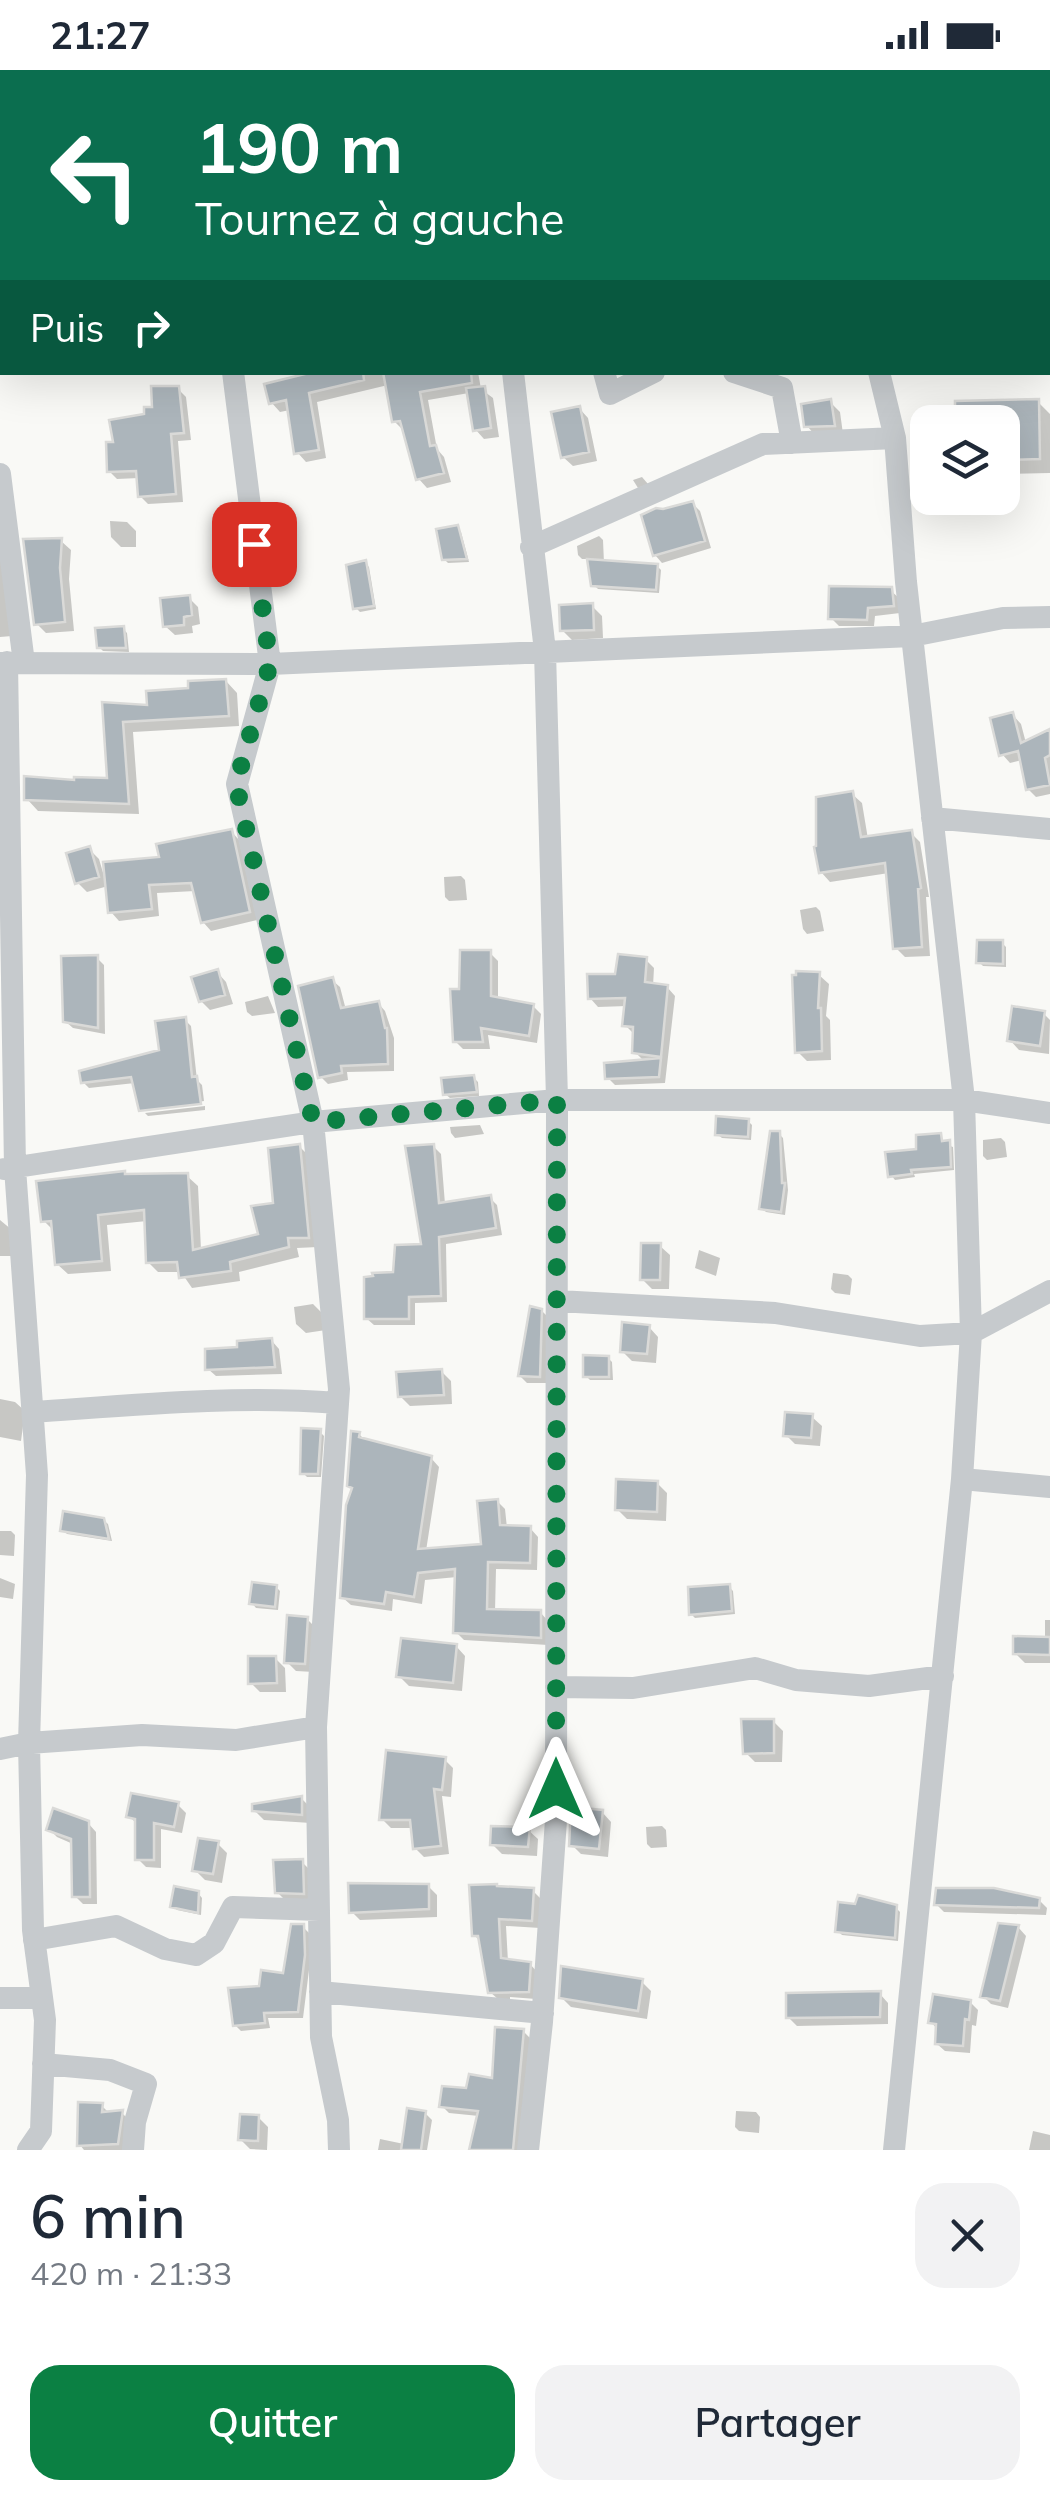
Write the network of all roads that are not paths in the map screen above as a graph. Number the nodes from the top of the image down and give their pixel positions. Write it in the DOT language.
graph roads {
  1 [pos="233,375"];
  2 [pos="513,375"];
  3 [pos="605,375"];
  4 [pos="648,375"];
  5 [pos="743,375"];
  6 [pos="880,375"];
  7 [pos="895,438"];
  8 [pos="792,443"];
  9 [pos="0,474"];
  10 [pos="531,547"];
  11 [pos="1050,617"];
  12 [pos="912,636"];
  13 [pos="545,651"];
  14 [pos="11,662"];
  15 [pos="270,664"];
  16 [pos="932,818"];
  17 [pos="1050,829"];
  18 [pos="6,1014"];
  19 [pos="557,1100"];
  20 [pos="964,1100"];
  21 [pos="1050,1113"];
  22 [pos="313,1122"];
  23 [pos="8,1169"];
  24 [pos="1050,1290"];
  25 [pos="558,1301"];
  26 [pos="970,1332"];
  27 [pos="338,1403"];
  28 [pos="34,1412"];
  29 [pos="962,1478"];
  30 [pos="1050,1487"];
  31 [pos="943,1676"];
  32 [pos="556,1687"];
  33 [pos="316,1727"];
  34 [pos="29,1743"];
  35 [pos="0,1749"];
  36 [pos="319,1910"];
  37 [pos="34,1940"];
  38 [pos="320,1992"];
  39 [pos="0,1998"];
  40 [pos="42,1998"];
  41 [pos="542,2012"];
  42 [pos="43,2064"];
  43 [pos="28,2150"];
  44 [pos="132,2150"];
  45 [pos="339,2150"];
  46 [pos="528,2150"];
  47 [pos="894,2150"];
  1 -- 15 [label="street"];
  2 -- 10 [label="street"];
  3 -- 4 [label="street"];
  5 -- 8 [label="street"];
  6 -- 7 [label="street"];
  7 -- 8 [label="street"];
  7 -- 12 [label="street"];
  8 -- 10 [label="street"];
  9 -- 14 [label="street"];
  10 -- 13 [label="street"];
  11 -- 12 [label="street"];
  12 -- 13 [label="street"];
  12 -- 16 [label="street"];
  13 -- 15 [label="street"];
  13 -- 19 [label="street"];
  14 -- 15 [label="street"];
  14 -- 18 [label="street"];
  15 -- 22 [label="street"];
  16 -- 17 [label="street"];
  16 -- 20 [label="street"];
  18 -- 23 [label="street"];
  19 -- 20 [label="street"];
  19 -- 22 [label="street"];
  19 -- 25 [label="street"];
  20 -- 21 [label="street"];
  20 -- 26 [label="street"];
  22 -- 23 [label="street"];
  22 -- 27 [label="street"];
  23 -- 28 [label="street"];
  24 -- 26 [label="street"];
  25 -- 26 [label="street"];
  25 -- 32 [label="street"];
  26 -- 29 [label="street"];
  27 -- 28 [label="street"];
  27 -- 33 [label="street"];
  28 -- 34 [label="street"];
  29 -- 30 [label="street"];
  29 -- 31 [label="street"];
  31 -- 32 [label="street"];
  31 -- 47 [label="street"];
  32 -- 41 [label="street"];
  33 -- 34 [label="street"];
  33 -- 36 [label="street"];
  34 -- 35 [label="street"];
  34 -- 37 [label="street"];
  36 -- 37 [label="street"];
  36 -- 38 [label="street"];
  37 -- 40 [label="street"];
  38 -- 41 [label="street"];
  38 -- 45 [label="street"];
  39 -- 40 [label="street"];
  40 -- 42 [label="street"];
  41 -- 46 [label="street"];
  42 -- 43 [label="street"];
  42 -- 44 [label="street"];
}
